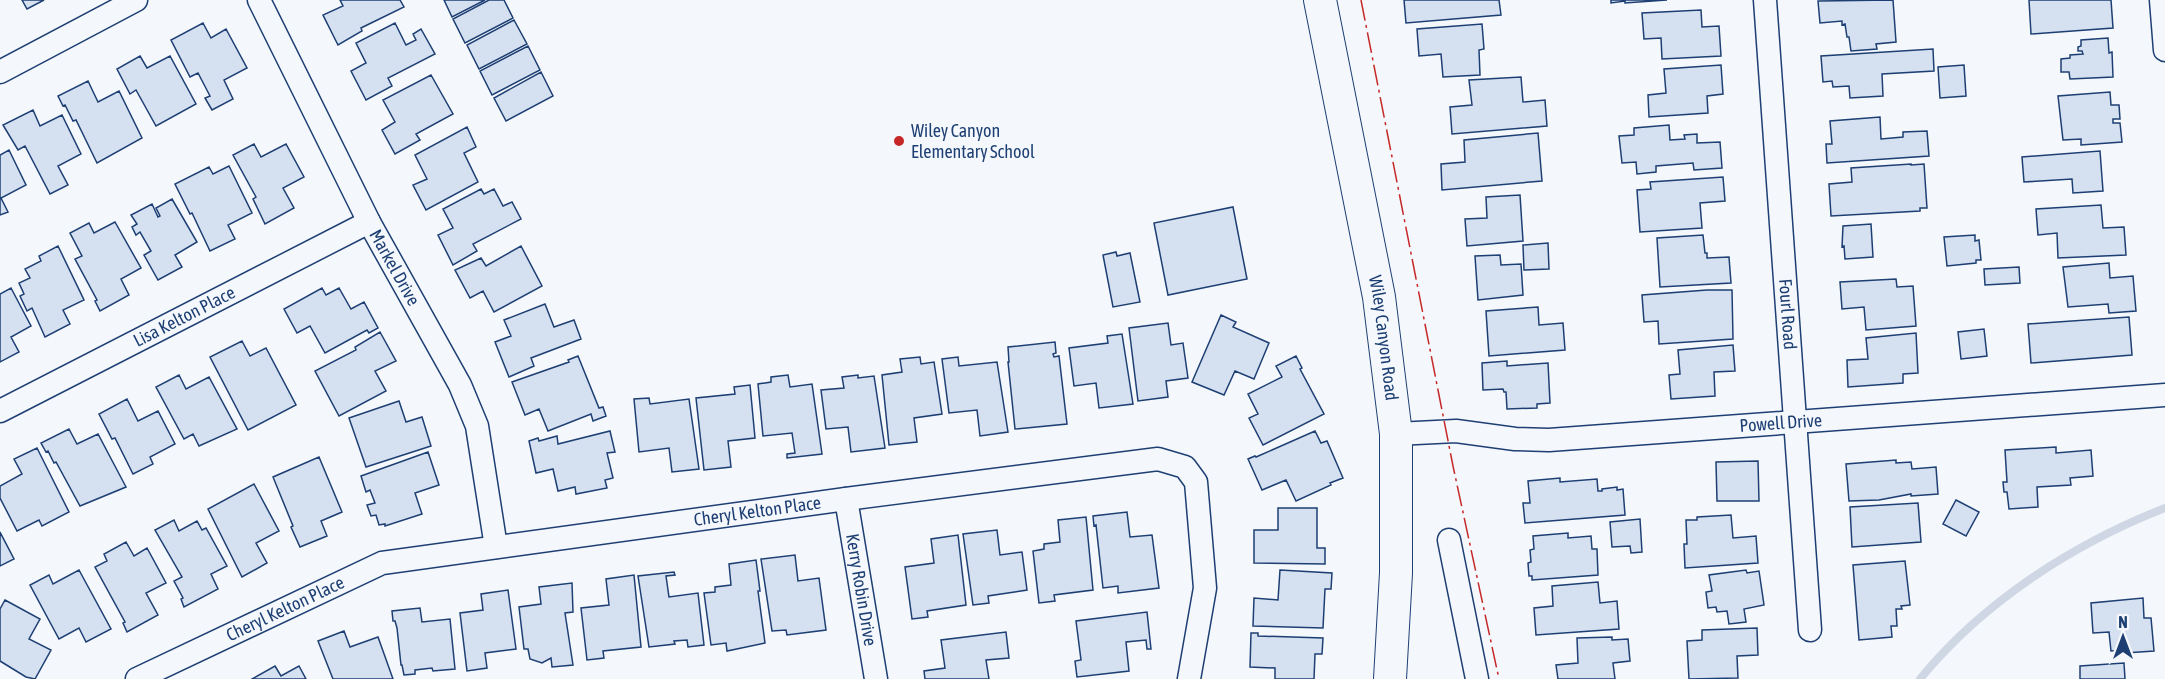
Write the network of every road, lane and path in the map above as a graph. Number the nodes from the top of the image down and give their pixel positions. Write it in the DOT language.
graph roads {
  1 [pos="136,0"];
  2 [pos="259,0"];
  3 [pos="1320,0"];
  4 [pos="1766,0"];
  5 [pos="2161,0"];
  6 [pos="2165,50"];
  7 [pos="0,72"];
  8 [pos="369,222"];
  9 [pos="2165,395"];
  10 [pos="0,411"];
  11 [pos="1796,422"];
  12 [pos="1396,434"];
  13 [pos="846,499"];
  14 [pos="1449,540"];
  15 [pos="496,547"];
  16 [pos="1810,630"];
  17 [pos="137,679"];
  18 [pos="876,679"];
  19 [pos="1189,679"];
  20 [pos="1390,679"];
  21 [pos="1477,679"];
  1 -- 7 [label="street"];
  2 -- 8 [label="street, Markel Drive"];
  3 -- 12 [label="street, Wiley Canyon Road"];
  4 -- 11 [label="street, Fourl Road"];
  5 -- 6 [label="street"];
  8 -- 10 [label="street, Lisa Kelton Place"];
  8 -- 15 [label="street, Markel Drive"];
  9 -- 11 [label="street, Powell Drive"];
  11 -- 12 [label="street, Powell Drive"];
  11 -- 16 [label="street, Fourl Road"];
  12 -- 20 [label="street, Wiley Canyon Road"];
  13 -- 15 [label="street, Cheryl Kelton Place"];
  13 -- 18 [label="street, Kerry Robin Drive"];
  13 -- 19 [label="street, Cheryl Kelton Place"];
  14 -- 21 [label="street"];
  15 -- 17 [label="street, Cheryl Kelton Place"];
}
